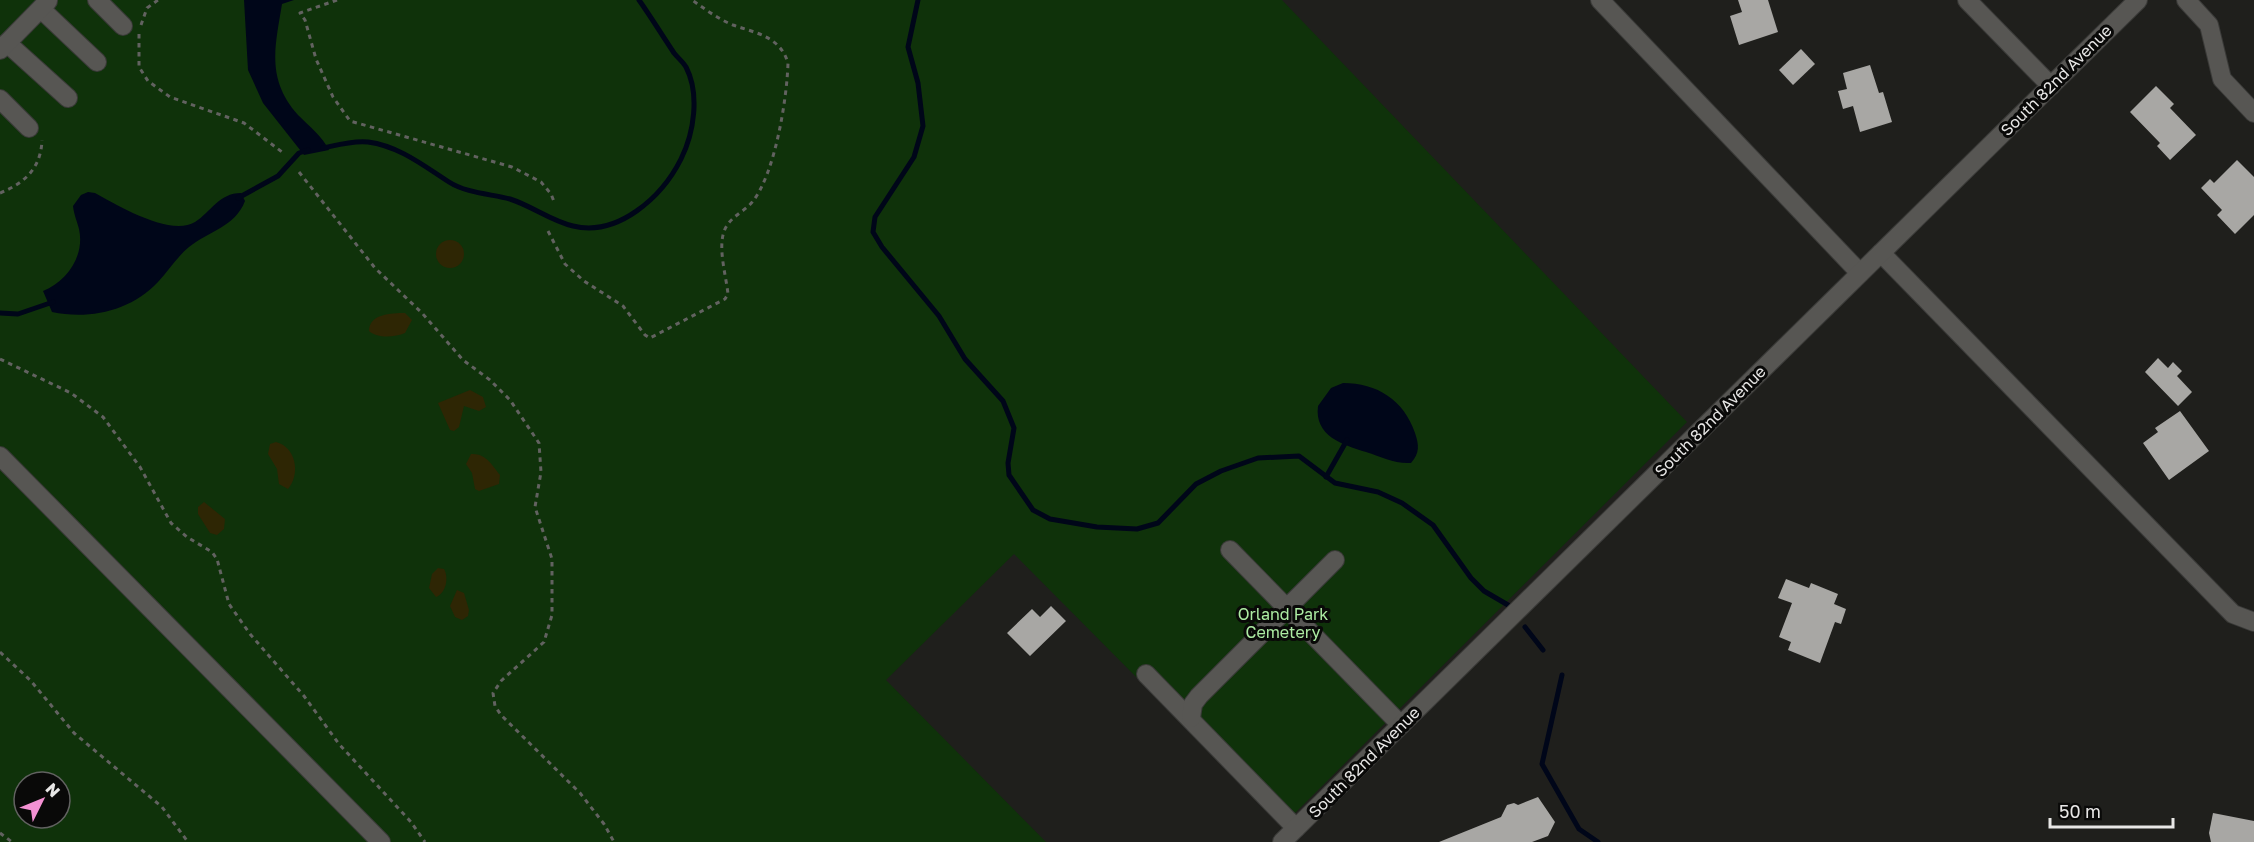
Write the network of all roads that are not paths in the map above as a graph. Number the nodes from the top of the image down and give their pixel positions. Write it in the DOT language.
graph roads {
  1 [pos="97,0"];
  2 [pos="1600,0"];
  3 [pos="1967,0"];
  4 [pos="2138,0"];
  5 [pos="2186,0"];
  6 [pos="45,4"];
  7 [pos="123,26"];
  8 [pos="4,47"];
  9 [pos="97,62"];
  10 [pos="2050,86"];
  11 [pos="68,98"];
  12 [pos="0,99"];
  13 [pos="2254,113"];
  14 [pos="35,133"];
  15 [pos="1881,253"];
  16 [pos="1860,273"];
  17 [pos="0,456"];
  18 [pos="1230,550"];
  19 [pos="1335,560"];
  20 [pos="1287,608"];
  21 [pos="2254,622"];
  22 [pos="1146,674"];
  23 [pos="1191,718"];
  24 [pos="1401,725"];
  25 [pos="1296,828"];
  26 [pos="381,842"];
  27 [pos="1282,842"];
  1 -- 7 [label="street"];
  2 -- 16 [label="street"];
  3 -- 10 [label="street"];
  4 -- 10 [label="street, South 82nd Avenue"];
  5 -- 13 [label="street"];
  6 -- 8 [label="street"];
  6 -- 9 [label="street"];
  8 -- 11 [label="street"];
  10 -- 15 [label="street, South 82nd Avenue"];
  12 -- 14 [label="street"];
  15 -- 16 [label="street, South 82nd Avenue"];
  15 -- 21 [label="street"];
  16 -- 24 [label="street, South 82nd Avenue"];
  17 -- 26 [label="street"];
  18 -- 20 [label="street"];
  19 -- 20 [label="street"];
  20 -- 23 [label="street"];
  20 -- 24 [label="street"];
  22 -- 23 [label="street"];
  23 -- 25 [label="street"];
  24 -- 25 [label="street, South 82nd Avenue"];
  25 -- 27 [label="street, South 82nd Avenue"];
}
